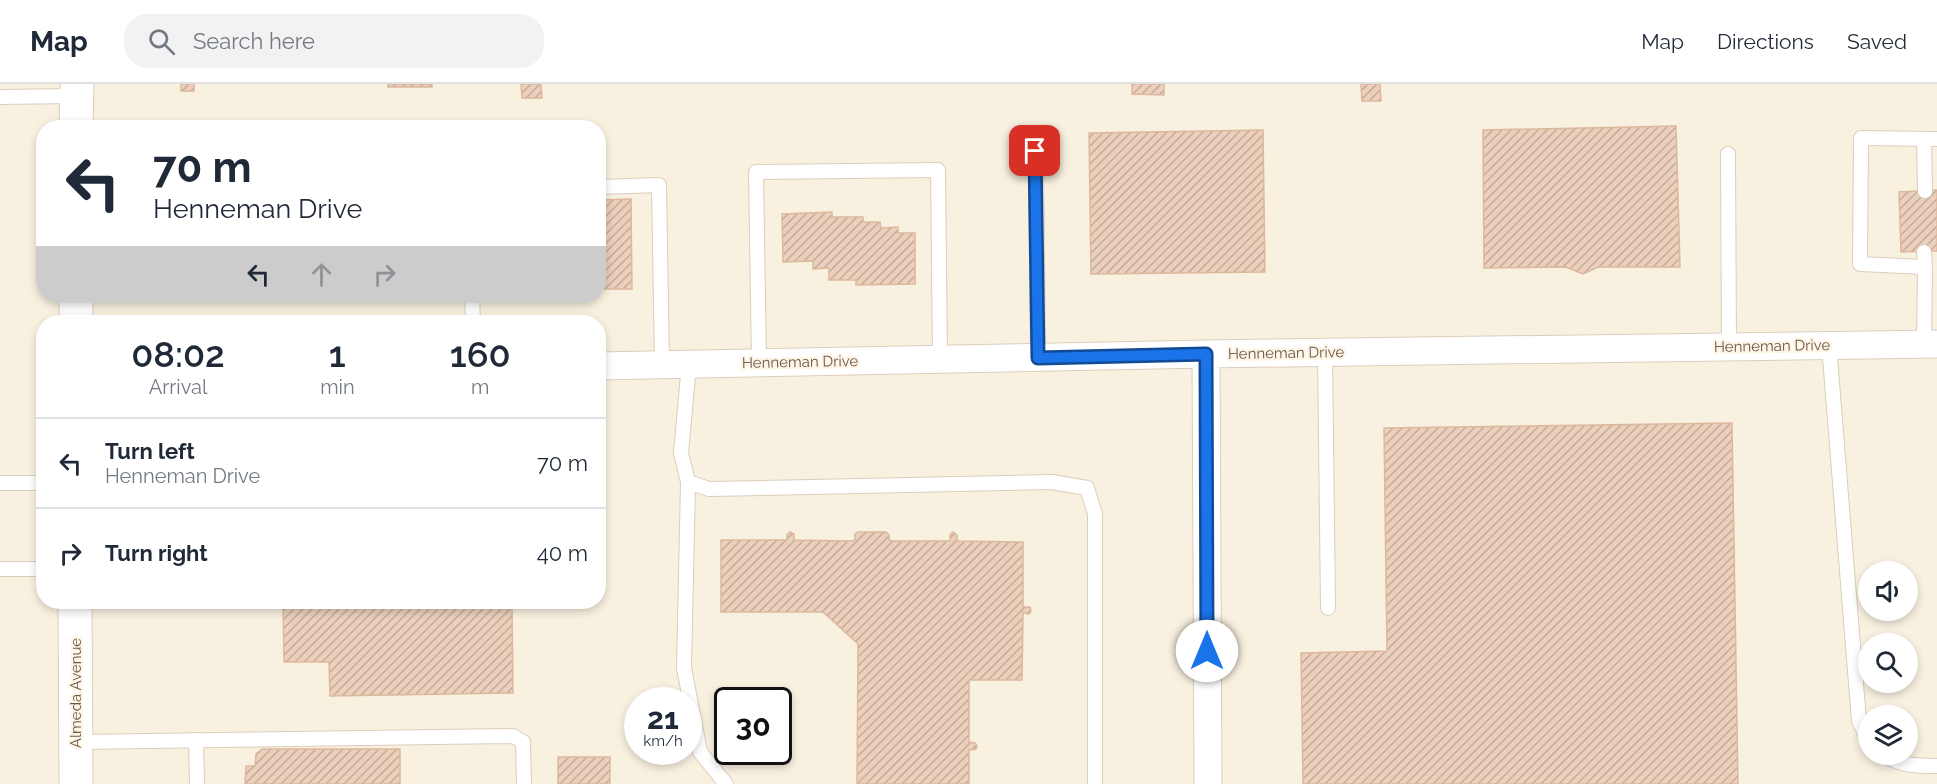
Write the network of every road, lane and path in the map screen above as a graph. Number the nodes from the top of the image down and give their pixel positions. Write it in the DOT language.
graph roads {
  1 [pos="0,97"];
  2 [pos="76,102"];
  3 [pos="1931,139"];
  4 [pos="1035,151"];
  5 [pos="1728,154"];
  6 [pos="606,187"];
  7 [pos="1924,191"];
  8 [pos="1924,252"];
  9 [pos="1925,267"];
  10 [pos="1930,344"];
  11 [pos="1829,345"];
  12 [pos="1729,347"];
  13 [pos="1325,353"];
  14 [pos="1206,354"];
  15 [pos="1038,358"];
  16 [pos="940,359"];
  17 [pos="759,363"];
  18 [pos="662,364"];
  19 [pos="689,364"];
  20 [pos="606,366"];
  21 [pos="688,482"];
  22 [pos="0,483"];
  23 [pos="36,483"];
  24 [pos="0,569"];
  25 [pos="36,569"];
  26 [pos="1328,608"];
  27 [pos="75,609"];
  28 [pos="1858,708"];
  29 [pos="196,740"];
  30 [pos="76,742"];
  31 [pos="1914,765"];
  32 [pos="1937,766"];
  33 [pos="76,784"];
  34 [pos="197,784"];
  35 [pos="524,784"];
  36 [pos="726,784"];
  37 [pos="1095,784"];
  38 [pos="1208,784"];
  1 -- 2 [label="lane"];
  3 -- 7 [label="lane"];
  3 -- 9 [label="lane"];
  4 -- 15 [label="lane"];
  5 -- 12 [label="lane"];
  6 -- 18 [label="lane"];
  8 -- 9 [label="lane"];
  9 -- 10 [label="lane"];
  10 -- 11 [label="street, Henneman Drive"];
  11 -- 12 [label="street, Henneman Drive"];
  11 -- 28 [label="lane"];
  12 -- 13 [label="street, Henneman Drive"];
  13 -- 14 [label="street, Henneman Drive"];
  13 -- 26 [label="lane"];
  14 -- 15 [label="street, Henneman Drive"];
  14 -- 38 [label="street"];
  15 -- 16 [label="street, Henneman Drive"];
  16 -- 17 [label="street, Henneman Drive"];
  16 -- 17 [label="lane"];
  17 -- 19 [label="street, Henneman Drive"];
  18 -- 19 [label="street, Henneman Drive"];
  18 -- 20 [label="street, Henneman Drive"];
  19 -- 21 [label="lane"];
  21 -- 36 [label="lane"];
  21 -- 37 [label="lane"];
  22 -- 23 [label="lane"];
  24 -- 25 [label="lane"];
  27 -- 30 [label="street, Almeda Avenue"];
  29 -- 30 [label="lane"];
  29 -- 34 [label="lane"];
  29 -- 35 [label="lane"];
  30 -- 33 [label="street, Almeda Avenue"];
  31 -- 32 [label="lane"];
}
